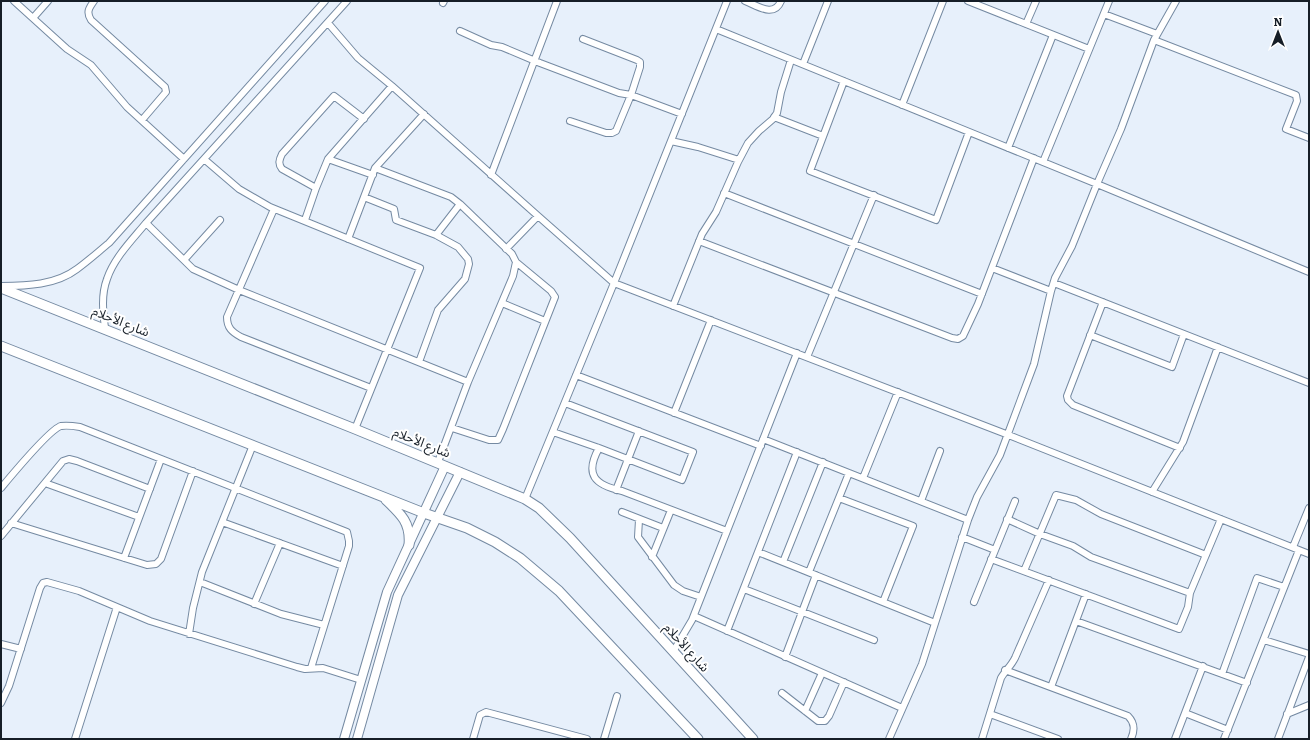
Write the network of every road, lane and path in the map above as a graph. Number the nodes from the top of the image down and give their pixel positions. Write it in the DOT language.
graph roads {
  1 [pos="14,1"];
  2 [pos="48,1"];
  3 [pos="94,1"];
  4 [pos="347,1"];
  5 [pos="557,1"];
  6 [pos="727,1"];
  7 [pos="745,1"];
  8 [pos="781,1"];
  9 [pos="828,1"];
  10 [pos="943,1"];
  11 [pos="968,1"];
  12 [pos="1036,1"];
  13 [pos="1109,1"];
  14 [pos="1176,1"];
  15 [pos="321,2"];
  16 [pos="1104,14"];
  17 [pos="32,18"];
  18 [pos="328,22"];
  19 [pos="1026,24"];
  20 [pos="716,29"];
  21 [pos="460,31"];
  22 [pos="1053,35"];
  23 [pos="1156,37"];
  24 [pos="583,39"];
  25 [pos="1089,49"];
  26 [pos="791,60"];
  27 [pos="535,61"];
  28 [pos="802,64"];
  29 [pos="844,81"];
  30 [pos="392,86"];
  31 [pos="631,95"];
  32 [pos="902,105"];
  33 [pos="424,114"];
  34 [pos="682,114"];
  35 [pos="774,117"];
  36 [pos="364,119"];
  37 [pos="142,120"];
  38 [pos="570,121"];
  39 [pos="969,132"];
  40 [pos="824,136"];
  41 [pos="1309,138"];
  42 [pos="671,141"];
  43 [pos="1008,148"];
  44 [pos="1034,158"];
  45 [pos="184,159"];
  46 [pos="204,159"];
  47 [pos="328,159"];
  48 [pos="739,160"];
  49 [pos="1043,162"];
  50 [pos="375,168"];
  51 [pos="373,175"];
  52 [pos="491,175"];
  53 [pos="1097,184"];
  54 [pos="316,188"];
  55 [pos="724,193"];
  56 [pos="874,195"];
  57 [pos="364,197"];
  58 [pos="460,204"];
  59 [pos="274,209"];
  60 [pos="538,216"];
  61 [pos="220,220"];
  62 [pos="305,220"];
  63 [pos="146,223"];
  64 [pos="436,235"];
  65 [pos="348,239"];
  66 [pos="699,241"];
  67 [pos="854,244"];
  68 [pos="506,249"];
  69 [pos="184,260"];
  70 [pos="516,262"];
  71 [pos="992,268"];
  72 [pos="1309,272"];
  73 [pos="614,283"];
  74 [pos="1054,283"];
  75 [pos="1,287"];
  76 [pos="239,290"];
  77 [pos="1051,291"];
  78 [pos="833,293"];
  79 [pos="982,294"];
  80 [pos="1103,302"];
  81 [pos="502,303"];
  82 [pos="674,306"];
  83 [pos="710,320"];
  84 [pos="545,321"];
  85 [pos="105,328"];
  86 [pos="1184,334"];
  87 [pos="1090,335"];
  88 [pos="1,346"];
  89 [pos="1218,347"];
  90 [pos="386,349"];
  91 [pos="797,354"];
  92 [pos="807,357"];
  93 [pos="419,362"];
  94 [pos="576,375"];
  95 [pos="468,382"];
  96 [pos="1309,383"];
  97 [pos="371,388"];
  98 [pos="898,392"];
  99 [pos="565,403"];
  100 [pos="674,412"];
  101 [pos="452,428"];
  102 [pos="355,429"];
  103 [pos="640,431"];
  104 [pos="553,432"];
  105 [pos="1006,434"];
  106 [pos="764,439"];
  107 [pos="253,445"];
  108 [pos="761,446"];
  109 [pos="599,448"];
  110 [pos="1180,448"];
  111 [pos="940,450"];
  112 [pos="797,452"];
  113 [pos="161,459"];
  114 [pos="628,459"];
  115 [pos="823,462"];
  116 [pos="442,464"];
  117 [pos="193,471"];
  118 [pos="460,472"];
  119 [pos="848,472"];
  120 [pos="863,478"];
  121 [pos="45,483"];
  122 [pos="1,488"];
  123 [pos="236,488"];
  124 [pos="150,489"];
  125 [pos="616,490"];
  126 [pos="1152,492"];
  127 [pos="380,496"];
  128 [pos="839,498"];
  129 [pos="525,499"];
  130 [pos="922,501"];
  131 [pos="1015,501"];
  132 [pos="1309,508"];
  133 [pos="671,510"];
  134 [pos="622,512"];
  135 [pos="424,513"];
  136 [pos="139,517"];
  137 [pos="436,517"];
  138 [pos="1007,519"];
  139 [pos="1221,519"];
  140 [pos="639,520"];
  141 [pos="968,520"];
  142 [pos="222,522"];
  143 [pos="12,523"];
  144 [pos="663,528"];
  145 [pos="727,531"];
  146 [pos="1040,534"];
  147 [pos="1,536"];
  148 [pos="962,538"];
  149 [pos="280,543"];
  150 [pos="409,545"];
  151 [pos="1296,549"];
  152 [pos="995,550"];
  153 [pos="758,552"];
  154 [pos="1309,554"];
  155 [pos="1206,555"];
  156 [pos="652,556"];
  157 [pos="124,558"];
  158 [pos="991,559"];
  159 [pos="783,562"];
  160 [pos="343,566"];
  161 [pos="1024,571"];
  162 [pos="809,572"];
  163 [pos="816,575"];
  164 [pos="1048,580"];
  165 [pos="200,582"];
  166 [pos="1284,587"];
  167 [pos="744,588"];
  168 [pos="1190,593"];
  169 [pos="1086,594"];
  170 [pos="701,597"];
  171 [pos="883,602"];
  172 [pos="974,602"];
  173 [pos="254,604"];
  174 [pos="117,607"];
  175 [pos="802,611"];
  176 [pos="694,616"];
  177 [pos="1076,621"];
  178 [pos="935,623"];
  179 [pos="324,625"];
  180 [pos="727,631"];
  181 [pos="190,634"];
  182 [pos="374,637"];
  183 [pos="874,640"];
  184 [pos="1264,640"];
  185 [pos="384,641"];
  186 [pos="1,644"];
  187 [pos="21,649"];
  188 [pos="673,652"];
  189 [pos="1309,654"];
  190 [pos="786,657"];
  191 [pos="1309,657"];
  192 [pos="1203,666"];
  193 [pos="311,668"];
  194 [pos="1005,670"];
  195 [pos="822,673"];
  196 [pos="1222,674"];
  197 [pos="361,680"];
  198 [pos="844,682"];
  199 [pos="1247,683"];
  200 [pos="1050,687"];
  201 [pos="782,693"];
  202 [pos="617,696"];
  203 [pos="1,703"];
  204 [pos="1309,705"];
  205 [pos="902,708"];
  206 [pos="805,711"];
  207 [pos="990,714"];
  208 [pos="1185,714"];
  209 [pos="1287,714"];
  210 [pos="1228,730"];
  211 [pos="75,739"];
  212 [pos="344,739"];
  213 [pos="357,739"];
  214 [pos="473,739"];
  215 [pos="587,739"];
  216 [pos="604,739"];
  217 [pos="698,739"];
  218 [pos="753,739"];
  219 [pos="889,739"];
  220 [pos="982,739"];
  221 [pos="1058,739"];
  222 [pos="1131,739"];
  223 [pos="1175,739"];
  224 [pos="1224,739"];
  225 [pos="1278,739"];
  1 -- 17 [label="street"];
  2 -- 17 [label="street"];
  3 -- 37 [label="street"];
  4 -- 18 [label="street"];
  5 -- 27 [label="street"];
  6 -- 20 [label="street"];
  7 -- 8 [label="street"];
  9 -- 28 [label="street"];
  10 -- 32 [label="street"];
  11 -- 19 [label="street"];
  12 -- 19 [label="street"];
  13 -- 16 [label="street"];
  14 -- 23 [label="street"];
  15 -- 45 [label="street"];
  16 -- 23 [label="street"];
  16 -- 25 [label="street"];
  17 -- 37 [label="street"];
  18 -- 30 [label="street"];
  18 -- 46 [label="street"];
  19 -- 22 [label="street"];
  20 -- 26 [label="street"];
  20 -- 34 [label="street"];
  21 -- 27 [label="street"];
  22 -- 25 [label="street"];
  22 -- 43 [label="street"];
  23 -- 41 [label="street"];
  23 -- 53 [label="street"];
  24 -- 31 [label="street"];
  25 -- 49 [label="street"];
  26 -- 28 [label="street"];
  26 -- 35 [label="street"];
  27 -- 31 [label="street"];
  27 -- 52 [label="street"];
  28 -- 29 [label="street"];
  29 -- 32 [label="street"];
  29 -- 40 [label="street"];
  30 -- 33 [label="street"];
  30 -- 36 [label="street"];
  31 -- 34 [label="street"];
  31 -- 38 [label="street"];
  32 -- 39 [label="street"];
  33 -- 50 [label="street"];
  33 -- 52 [label="street"];
  34 -- 42 [label="street"];
  35 -- 40 [label="street"];
  35 -- 48 [label="street"];
  36 -- 47 [label="street"];
  36 -- 54 [label="street"];
  37 -- 45 [label="street"];
  39 -- 43 [label="street"];
  39 -- 56 [label="street"];
  40 -- 56 [label="street"];
  42 -- 48 [label="street"];
  42 -- 73 [label="street"];
  43 -- 44 [label="street"];
  44 -- 49 [label="street"];
  44 -- 71 [label="street"];
  45 -- 75 [label="street"];
  46 -- 59 [label="street"];
  46 -- 63 [label="street"];
  47 -- 51 [label="street"];
  47 -- 54 [label="street"];
  48 -- 55 [label="street"];
  49 -- 53 [label="street"];
  50 -- 51 [label="street"];
  50 -- 58 [label="street"];
  51 -- 57 [label="street"];
  52 -- 60 [label="street"];
  53 -- 72 [label="street"];
  53 -- 74 [label="street"];
  54 -- 62 [label="street"];
  55 -- 66 [label="street"];
  55 -- 67 [label="street"];
  56 -- 67 [label="street"];
  57 -- 64 [label="street"];
  57 -- 65 [label="street"];
  58 -- 64 [label="street"];
  58 -- 68 [label="street"];
  59 -- 62 [label="street"];
  59 -- 76 [label="street"];
  60 -- 68 [label="street"];
  60 -- 73 [label="street"];
  61 -- 69 [label="street"];
  62 -- 65 [label="street"];
  63 -- 69 [label="street"];
  63 -- 85 [label="street"];
  64 -- 93 [label="street"];
  65 -- 90 [label="street"];
  66 -- 78 [label="street"];
  66 -- 82 [label="street"];
  67 -- 78 [label="street"];
  67 -- 79 [label="street"];
  68 -- 70 [label="street"];
  69 -- 76 [label="street"];
  70 -- 81 [label="street"];
  70 -- 84 [label="street"];
  71 -- 77 [label="street"];
  71 -- 79 [label="street"];
  73 -- 82 [label="street"];
  73 -- 94 [label="street"];
  74 -- 77 [label="street"];
  74 -- 80 [label="street"];
  75 -- 85 [label="main road, شارع الأحلام"];
  76 -- 90 [label="street"];
  76 -- 97 [label="street"];
  77 -- 105 [label="street"];
  78 -- 79 [label="street"];
  78 -- 92 [label="street"];
  80 -- 86 [label="street"];
  80 -- 87 [label="street"];
  81 -- 84 [label="street"];
  81 -- 95 [label="street"];
  82 -- 83 [label="street"];
  83 -- 91 [label="street"];
  83 -- 100 [label="street"];
  84 -- 101 [label="street"];
  85 -- 102 [label="main road, شارع الأحلام"];
  86 -- 87 [label="street"];
  86 -- 89 [label="street"];
  87 -- 110 [label="street"];
  88 -- 107 [label="main road"];
  89 -- 96 [label="street"];
  89 -- 110 [label="street"];
  90 -- 93 [label="street"];
  90 -- 97 [label="street"];
  91 -- 92 [label="street"];
  91 -- 106 [label="street"];
  92 -- 98 [label="street"];
  93 -- 95 [label="street"];
  94 -- 99 [label="street"];
  94 -- 100 [label="street"];
  95 -- 101 [label="street"];
  97 -- 102 [label="street"];
  98 -- 105 [label="street"];
  98 -- 120 [label="street"];
  99 -- 103 [label="street"];
  99 -- 104 [label="street"];
  100 -- 108 [label="street"];
  101 -- 116 [label="street"];
  102 -- 116 [label="main road, شارع الأحلام"];
  103 -- 114 [label="street"];
  103 -- 114 [label="street"];
  104 -- 109 [label="street"];
  104 -- 129 [label="street"];
  105 -- 126 [label="street"];
  105 -- 141 [label="street"];
  106 -- 108 [label="street"];
  106 -- 112 [label="street"];
  107 -- 123 [label="street"];
  107 -- 127 [label="main road"];
  108 -- 145 [label="street"];
  109 -- 114 [label="street"];
  109 -- 125 [label="street"];
  110 -- 126 [label="street"];
  111 -- 130 [label="street"];
  112 -- 115 [label="street"];
  112 -- 153 [label="street"];
  113 -- 117 [label="street"];
  113 -- 122 [label="street"];
  113 -- 124 [label="street"];
  114 -- 125 [label="street"];
  115 -- 119 [label="street"];
  115 -- 159 [label="street"];
  116 -- 118 [label="main road, شارع الأحلام"];
  116 -- 135 [label="main road"];
  117 -- 123 [label="street"];
  117 -- 157 [label="street"];
  118 -- 129 [label="main road, شارع الأحلام"];
  118 -- 137 [label="main road"];
  119 -- 120 [label="street"];
  119 -- 128 [label="street"];
  120 -- 130 [label="street"];
  121 -- 124 [label="street"];
  121 -- 136 [label="street"];
  121 -- 143 [label="street"];
  123 -- 142 [label="street"];
  123 -- 160 [label="street"];
  124 -- 136 [label="street"];
  125 -- 133 [label="street"];
  126 -- 139 [label="street"];
  127 -- 135 [label="main road"];
  127 -- 150 [label="main road"];
  128 -- 162 [label="street"];
  128 -- 171 [label="street"];
  129 -- 188 [label="main road, شارع الأحلام"];
  130 -- 141 [label="street"];
  131 -- 138 [label="street"];
  132 -- 151 [label="street"];
  133 -- 144 [label="street"];
  133 -- 145 [label="street"];
  134 -- 140 [label="street"];
  135 -- 137 [label="main road"];
  135 -- 150 [label="main road"];
  136 -- 157 [label="street"];
  137 -- 185 [label="main road"];
  137 -- 217 [label="main road"];
  138 -- 146 [label="street"];
  138 -- 152 [label="street"];
  139 -- 151 [label="street"];
  139 -- 155 [label="street"];
  140 -- 144 [label="street"];
  140 -- 156 [label="street"];
  141 -- 148 [label="street"];
  142 -- 149 [label="street"];
  142 -- 165 [label="street"];
  143 -- 147 [label="street"];
  143 -- 157 [label="street"];
  144 -- 156 [label="street"];
  145 -- 170 [label="street"];
  146 -- 155 [label="street"];
  146 -- 161 [label="street"];
  146 -- 168 [label="street"];
  148 -- 152 [label="street"];
  148 -- 178 [label="street"];
  149 -- 160 [label="street"];
  149 -- 173 [label="street"];
  150 -- 182 [label="main road"];
  151 -- 154 [label="street"];
  151 -- 166 [label="street"];
  152 -- 158 [label="street"];
  153 -- 159 [label="street"];
  153 -- 167 [label="street"];
  155 -- 168 [label="street"];
  156 -- 170 [label="street"];
  158 -- 161 [label="street"];
  158 -- 172 [label="street"];
  159 -- 162 [label="street"];
  160 -- 179 [label="street"];
  161 -- 164 [label="street"];
  162 -- 163 [label="street"];
  163 -- 171 [label="street"];
  163 -- 175 [label="street"];
  164 -- 169 [label="street"];
  164 -- 194 [label="street"];
  165 -- 173 [label="street"];
  165 -- 181 [label="street"];
  166 -- 184 [label="street"];
  166 -- 196 [label="street"];
  167 -- 175 [label="street"];
  167 -- 180 [label="street"];
  168 -- 169 [label="street"];
  169 -- 177 [label="street"];
  170 -- 176 [label="street"];
  171 -- 178 [label="street"];
  173 -- 179 [label="street"];
  174 -- 181 [label="street"];
  174 -- 187 [label="street"];
  174 -- 211 [label="street"];
  175 -- 183 [label="street"];
  175 -- 190 [label="street"];
  176 -- 180 [label="street"];
  176 -- 188 [label="street"];
  177 -- 192 [label="street"];
  177 -- 200 [label="street"];
  178 -- 205 [label="street"];
  179 -- 193 [label="street"];
  180 -- 190 [label="street"];
  181 -- 193 [label="street"];
  182 -- 185 [label="main road"];
  182 -- 197 [label="main road"];
  184 -- 189 [label="street"];
  184 -- 199 [label="street"];
  185 -- 213 [label="main road"];
  186 -- 187 [label="street"];
  187 -- 203 [label="street"];
  188 -- 218 [label="main road, شارع الأحلام"];
  190 -- 195 [label="street"];
  191 -- 209 [label="street"];
  192 -- 196 [label="street"];
  192 -- 208 [label="street"];
  193 -- 197 [label="street"];
  194 -- 200 [label="street"];
  194 -- 207 [label="street"];
  195 -- 198 [label="street"];
  195 -- 206 [label="street"];
  196 -- 199 [label="street"];
  197 -- 212 [label="main road"];
  198 -- 205 [label="street"];
  198 -- 206 [label="street"];
  199 -- 210 [label="street"];
  200 -- 222 [label="street"];
  201 -- 206 [label="street"];
  202 -- 216 [label="street"];
  204 -- 209 [label="street"];
  205 -- 219 [label="street"];
  207 -- 220 [label="street"];
  207 -- 221 [label="street"];
  208 -- 210 [label="street"];
  208 -- 223 [label="street"];
  209 -- 225 [label="street"];
  210 -- 224 [label="street"];
  214 -- 215 [label="street"];
}
